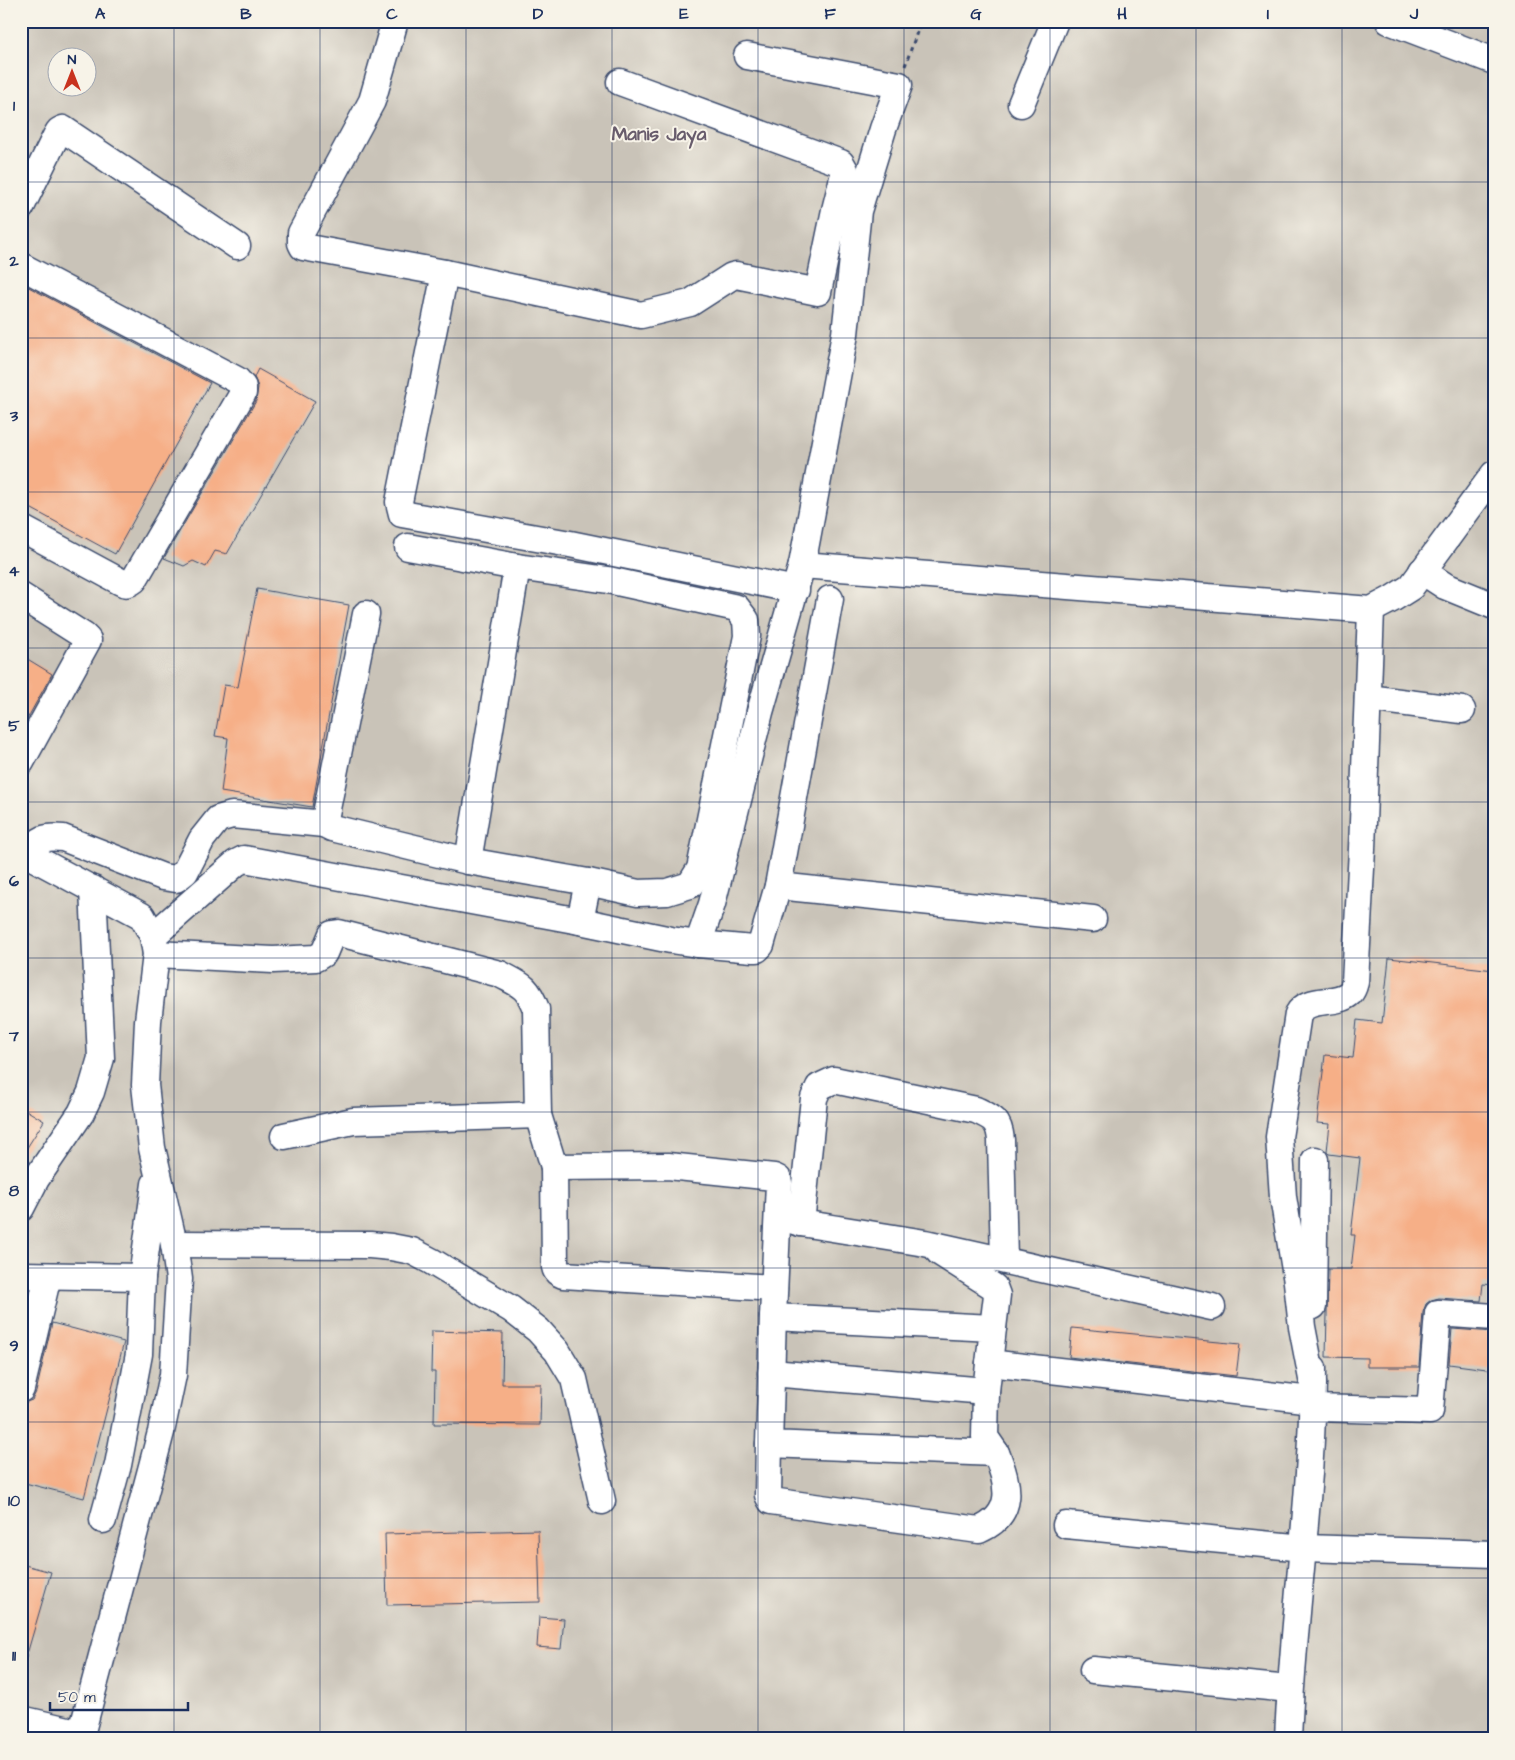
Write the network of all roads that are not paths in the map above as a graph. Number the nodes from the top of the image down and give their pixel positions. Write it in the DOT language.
graph roads {
  1 [pos="395,21"];
  2 [pos="1055,21"];
  3 [pos="1389,21"];
  4 [pos="747,56"];
  5 [pos="1494,61"];
  6 [pos="620,82"];
  7 [pos="1021,104"];
  8 [pos="21,206"];
  9 [pos="846,211"];
  10 [pos="237,246"];
  11 [pos="21,266"];
  12 [pos="445,273"];
  13 [pos="818,292"];
  14 [pos="849,299"];
  15 [pos="1494,474"];
  16 [pos="21,528"];
  17 [pos="408,547"];
  18 [pos="802,565"];
  19 [pos="517,567"];
  20 [pos="1422,571"];
  21 [pos="796,590"];
  22 [pos="21,596"];
  23 [pos="830,599"];
  24 [pos="1494,606"];
  25 [pos="1371,610"];
  26 [pos="366,614"];
  27 [pos="1368,698"];
  28 [pos="1462,710"];
  29 [pos="21,762"];
  30 [pos="324,824"];
  31 [pos="24,852"];
  32 [pos="468,861"];
  33 [pos="588,882"];
  34 [pos="778,886"];
  35 [pos="93,889"];
  36 [pos="1093,919"];
  37 [pos="580,921"];
  38 [pos="698,944"];
  39 [pos="154,945"];
  40 [pos="538,1115"];
  41 [pos="284,1136"];
  42 [pos="1315,1160"];
  43 [pos="554,1167"];
  44 [pos="157,1170"];
  45 [pos="21,1208"];
  46 [pos="790,1220"];
  47 [pos="925,1243"];
  48 [pos="174,1244"];
  49 [pos="1004,1260"];
  50 [pos="21,1274"];
  51 [pos="48,1276"];
  52 [pos="142,1277"];
  53 [pos="774,1288"];
  54 [pos="1212,1307"];
  55 [pos="1494,1316"];
  56 [pos="773,1317"];
  57 [pos="993,1328"];
  58 [pos="990,1363"];
  59 [pos="771,1373"];
  60 [pos="21,1389"];
  61 [pos="986,1392"];
  62 [pos="1312,1397"];
  63 [pos="769,1444"];
  64 [pos="996,1453"];
  65 [pos="602,1501"];
  66 [pos="103,1520"];
  67 [pos="1066,1525"];
  68 [pos="1304,1548"];
  69 [pos="1494,1554"];
  70 [pos="1093,1670"];
  71 [pos="1290,1688"];
  72 [pos="21,1719"];
  73 [pos="81,1736"];
  74 [pos="1288,1739"];
  1 -- 12 [label="street"];
  2 -- 7 [label="street"];
  3 -- 5 [label="street"];
  4 -- 9 [label="street"];
  6 -- 9 [label="street"];
  8 -- 10 [label="street"];
  9 -- 13 [label="street"];
  9 -- 14 [label="street"];
  11 -- 16 [label="street"];
  12 -- 13 [label="street"];
  12 -- 21 [label="street"];
  13 -- 14 [label="street"];
  14 -- 18 [label="street"];
  15 -- 20 [label="street"];
  17 -- 19 [label="street"];
  18 -- 21 [label="street"];
  18 -- 25 [label="street"];
  19 -- 32 [label="street"];
  19 -- 33 [label="street"];
  20 -- 24 [label="street"];
  20 -- 25 [label="street"];
  21 -- 38 [label="street"];
  22 -- 29 [label="street"];
  23 -- 34 [label="street"];
  25 -- 27 [label="street"];
  26 -- 30 [label="street"];
  27 -- 28 [label="street"];
  27 -- 62 [label="street"];
  30 -- 31 [label="street"];
  30 -- 32 [label="street"];
  31 -- 35 [label="street"];
  32 -- 33 [label="street"];
  33 -- 37 [label="street"];
  34 -- 36 [label="street"];
  34 -- 38 [label="street"];
  35 -- 39 [label="street"];
  35 -- 45 [label="street"];
  37 -- 38 [label="street"];
  37 -- 39 [label="street"];
  39 -- 40 [label="street"];
  39 -- 44 [label="street"];
  40 -- 41 [label="street"];
  40 -- 43 [label="street"];
  42 -- 62 [label="street"];
  43 -- 46 [label="street"];
  43 -- 53 [label="street"];
  44 -- 48 [label="street"];
  44 -- 52 [label="street"];
  46 -- 47 [label="street"];
  46 -- 49 [label="street"];
  46 -- 53 [label="street"];
  47 -- 49 [label="street"];
  47 -- 57 [label="street"];
  48 -- 65 [label="street"];
  48 -- 73 [label="street"];
  49 -- 54 [label="street"];
  50 -- 51 [label="street"];
  51 -- 52 [label="street"];
  51 -- 60 [label="street"];
  52 -- 66 [label="street"];
  53 -- 56 [label="street"];
  55 -- 62 [label="street"];
  56 -- 57 [label="street"];
  56 -- 59 [label="street"];
  57 -- 58 [label="street"];
  58 -- 61 [label="street"];
  58 -- 62 [label="street"];
  59 -- 61 [label="street"];
  59 -- 63 [label="street"];
  61 -- 64 [label="street"];
  62 -- 68 [label="street"];
  63 -- 64 [label="street"];
  63 -- 64 [label="street"];
  67 -- 68 [label="street"];
  68 -- 69 [label="street"];
  68 -- 71 [label="street"];
  70 -- 71 [label="street"];
  71 -- 74 [label="street"];
  72 -- 73 [label="street"];
}
